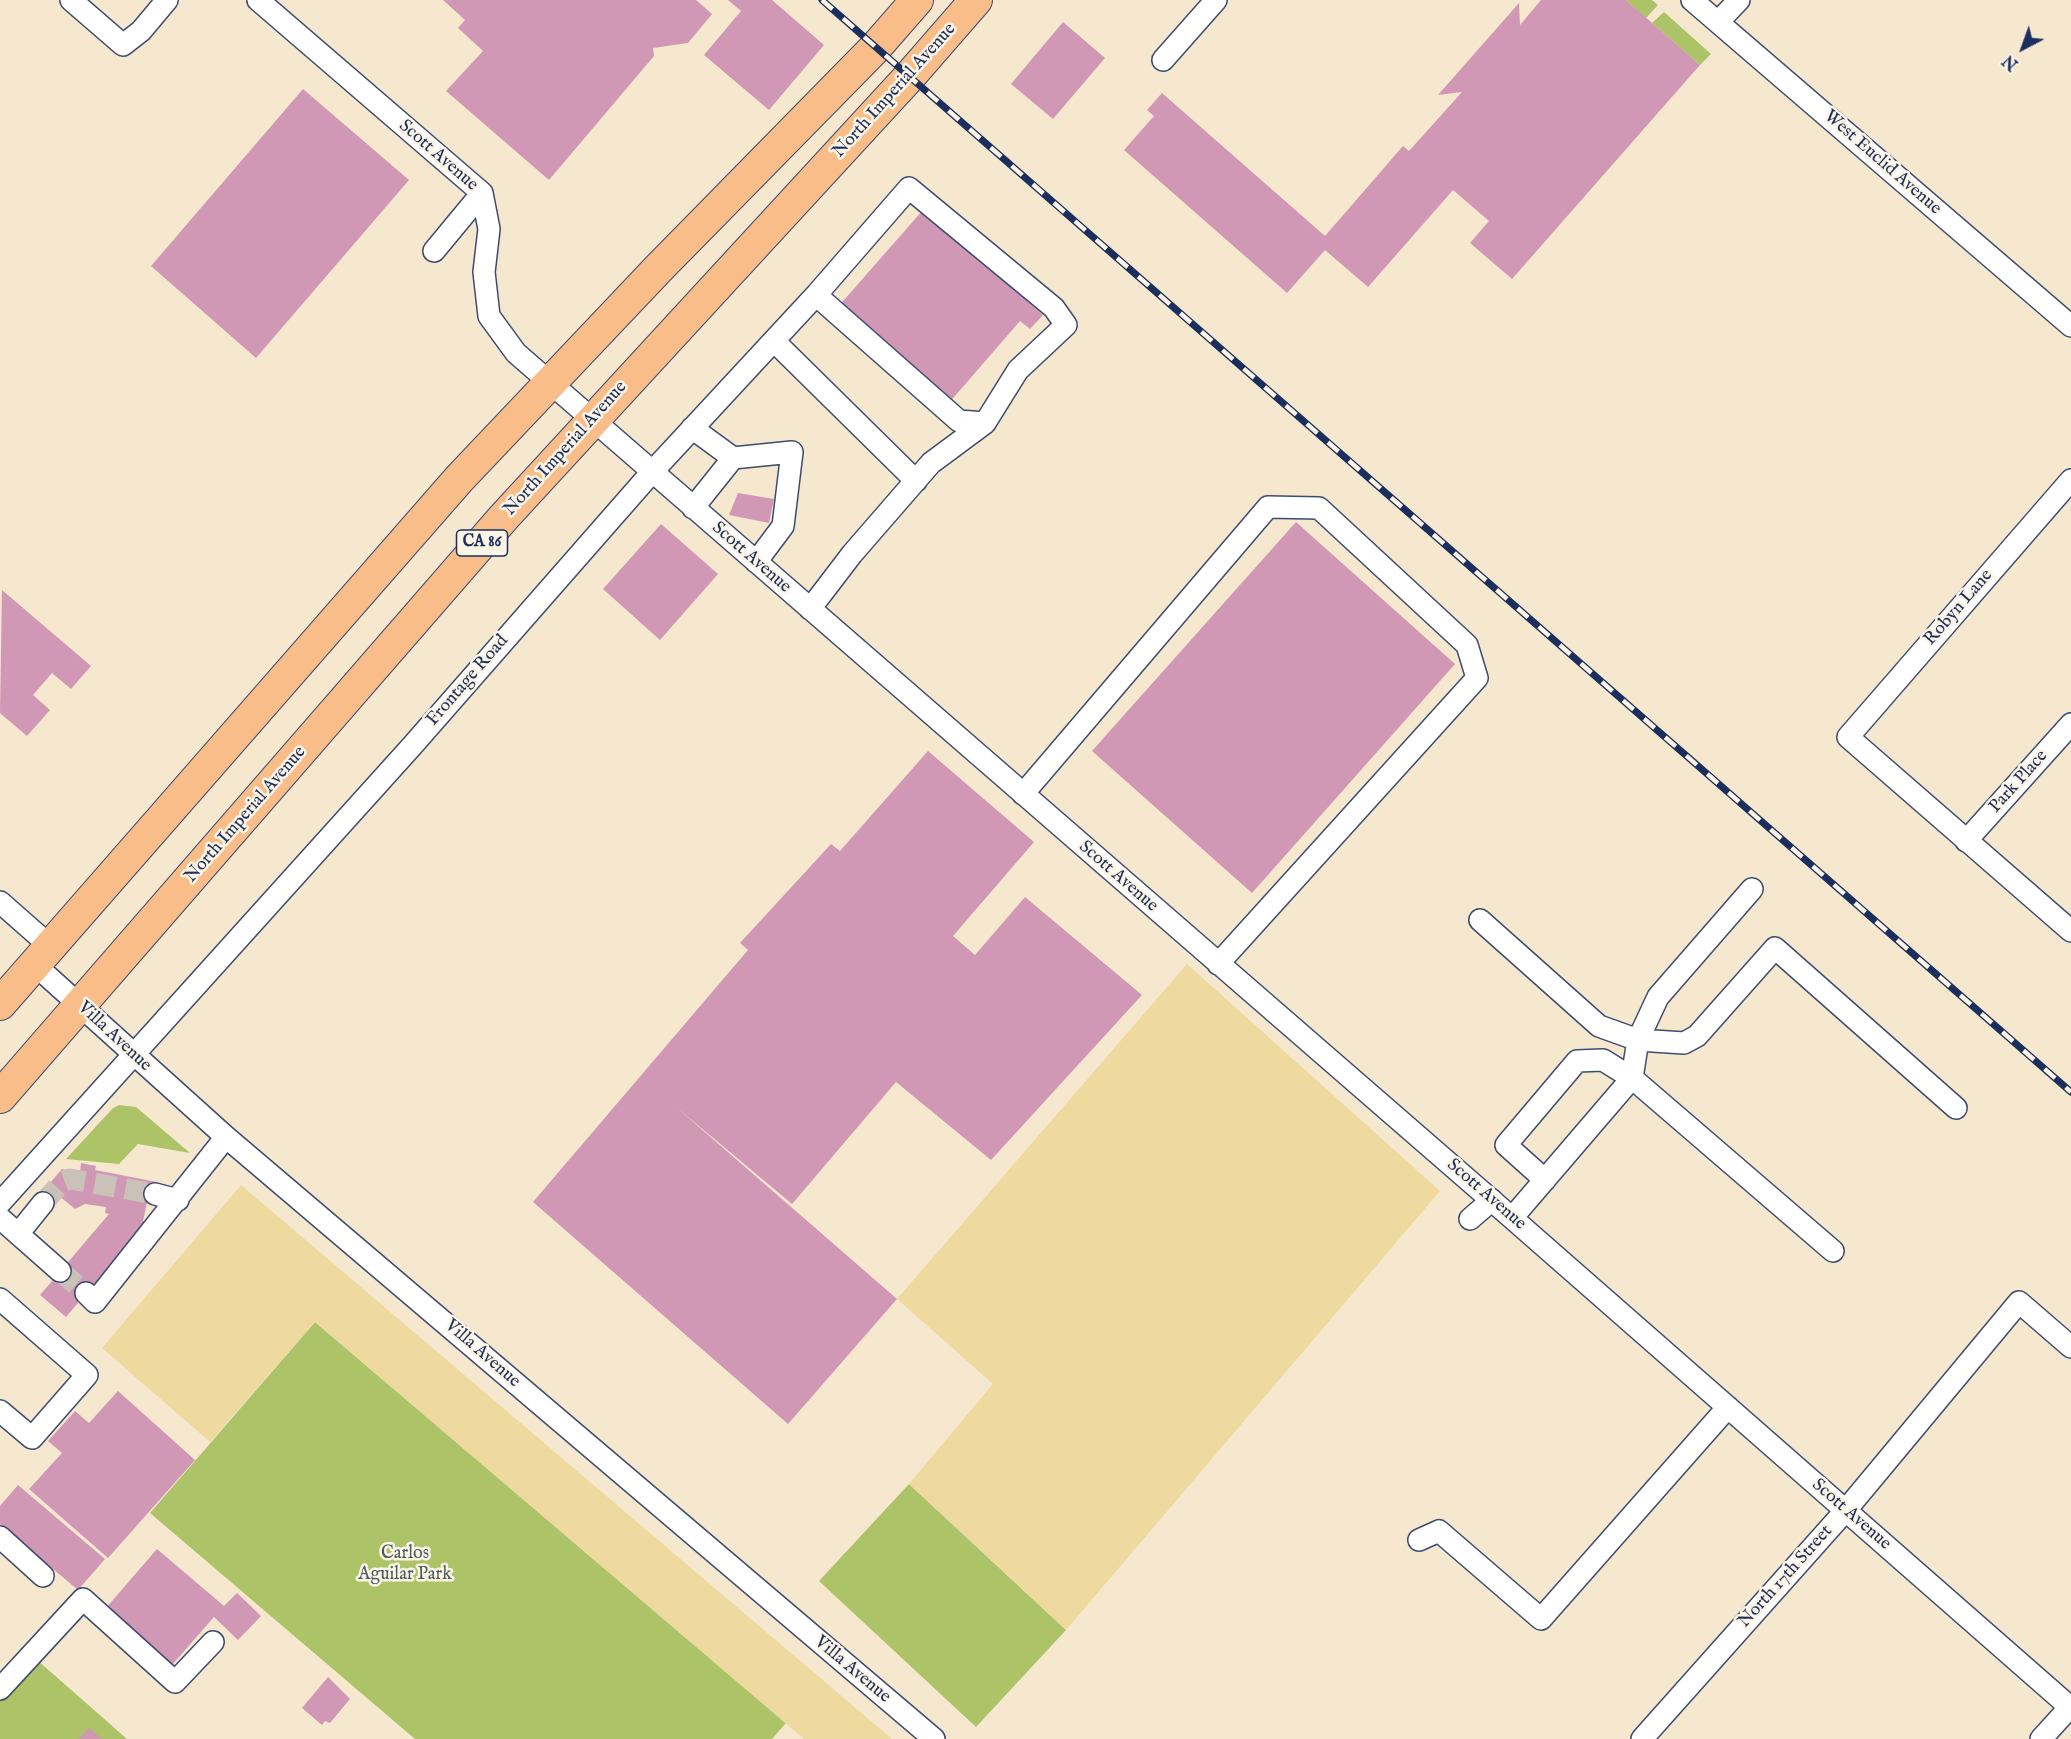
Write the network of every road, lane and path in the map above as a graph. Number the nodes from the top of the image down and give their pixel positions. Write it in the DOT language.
graph roads {
  1 [pos="71,0"];
  2 [pos="168,0"];
  3 [pos="258,0"];
  4 [pos="917,0"];
  5 [pos="976,0"];
  6 [pos="1216,0"];
  7 [pos="1692,0"];
  8 [pos="1739,0"];
  9 [pos="1718,22"];
  10 [pos="1163,60"];
  11 [pos="482,193"];
  12 [pos="434,251"];
  13 [pos="810,302"];
  14 [pos="2071,326"];
  15 [pos="774,341"];
  16 [pos="550,384"];
  17 [pos="592,420"];
  18 [pos="985,423"];
  19 [pos="692,428"];
  20 [pos="733,458"];
  21 [pos="652,472"];
  22 [pos="2071,480"];
  23 [pos="916,481"];
  24 [pos="693,508"];
  25 [pos="756,562"];
  26 [pos="810,609"];
  27 [pos="2071,723"];
  28 [pos="1023,794"];
  29 [pos="1966,841"];
  30 [pos="1752,889"];
  31 [pos="0,902"];
  32 [pos="1480,920"];
  33 [pos="2071,931"];
  34 [pos="42,955"];
  35 [pos="1218,964"];
  36 [pos="0,1004"];
  37 [pos="80,1006"];
  38 [pos="1638,1040"];
  39 [pos="132,1054"];
  40 [pos="1632,1078"];
  41 [pos="0,1097"];
  42 [pos="1956,1108"];
  43 [pos="226,1137"];
  44 [pos="1545,1180"];
  45 [pos="155,1194"];
  46 [pos="178,1200"];
  47 [pos="1492,1200"];
  48 [pos="0,1203"];
  49 [pos="43,1203"];
  50 [pos="0,1218"];
  51 [pos="1512,1218"];
  52 [pos="1470,1220"];
  53 [pos="18,1234"];
  54 [pos="1833,1251"];
  55 [pos="60,1271"];
  56 [pos="86,1293"];
  57 [pos="0,1299"];
  58 [pos="2071,1347"];
  59 [pos="1728,1407"];
  60 [pos="0,1411"];
  61 [pos="1846,1510"];
  62 [pos="0,1537"];
  63 [pos="1419,1540"];
  64 [pos="43,1576"];
  65 [pos="213,1642"];
  66 [pos="0,1689"];
  67 [pos="2070,1707"];
  68 [pos="934,1739"];
  69 [pos="1642,1739"];
  70 [pos="2041,1739"];
  1 -- 2 [label="street"];
  3 -- 11 [label="street, Scott Avenue"];
  4 -- 16 [label="highway"];
  5 -- 17 [label="highway, North Imperial Avenue / CA 86"];
  6 -- 10 [label="street"];
  7 -- 9 [label="street, West Euclid Avenue"];
  8 -- 9 [label="street"];
  9 -- 14 [label="street, West Euclid Avenue"];
  11 -- 12 [label="street"];
  11 -- 16 [label="street, Scott Avenue"];
  13 -- 15 [label="street, Frontage Road"];
  13 -- 18 [label="street"];
  13 -- 18 [label="street, Frontage Road"];
  15 -- 19 [label="street, Frontage Road"];
  15 -- 23 [label="street"];
  16 -- 17 [label="street, Scott Avenue"];
  16 -- 34 [label="highway"];
  17 -- 21 [label="street, Scott Avenue"];
  17 -- 37 [label="highway, North Imperial Avenue / CA 86"];
  18 -- 23 [label="street"];
  19 -- 20 [label="street"];
  19 -- 21 [label="street, Frontage Road"];
  20 -- 24 [label="street"];
  20 -- 25 [label="street"];
  21 -- 24 [label="street, Scott Avenue"];
  21 -- 39 [label="street, Frontage Road"];
  22 -- 29 [label="street, Robyn Lane"];
  23 -- 26 [label="street"];
  24 -- 25 [label="street, Scott Avenue"];
  25 -- 26 [label="street, Scott Avenue"];
  26 -- 28 [label="street, Scott Avenue"];
  27 -- 29 [label="street, Park Place"];
  28 -- 35 [label="street, Scott Avenue"];
  28 -- 35 [label="street"];
  29 -- 33 [label="street"];
  30 -- 38 [label="street"];
  31 -- 34 [label="street, Villa Avenue"];
  32 -- 38 [label="street"];
  34 -- 36 [label="highway"];
  34 -- 37 [label="street, Villa Avenue"];
  35 -- 47 [label="street, Scott Avenue"];
  37 -- 39 [label="street, Villa Avenue"];
  37 -- 41 [label="highway, North Imperial Avenue / CA 86"];
  38 -- 40 [label="street"];
  38 -- 42 [label="street"];
  39 -- 43 [label="street, Villa Avenue"];
  39 -- 48 [label="street, Frontage Road"];
  40 -- 44 [label="street"];
  40 -- 44 [label="street"];
  40 -- 54 [label="street"];
  43 -- 46 [label="street"];
  43 -- 68 [label="street, Villa Avenue"];
  44 -- 51 [label="street"];
  45 -- 46 [label="street"];
  46 -- 56 [label="street"];
  47 -- 51 [label="street, Scott Avenue"];
  47 -- 52 [label="street"];
  49 -- 53 [label="street"];
  50 -- 53 [label="street"];
  51 -- 59 [label="street, Scott Avenue"];
  53 -- 55 [label="street"];
  57 -- 60 [label="street"];
  58 -- 61 [label="street, North 17th Street"];
  59 -- 61 [label="street, Scott Avenue"];
  59 -- 63 [label="street"];
  61 -- 67 [label="street, Scott Avenue"];
  61 -- 69 [label="street, North 17th Street"];
  62 -- 64 [label="street"];
  65 -- 66 [label="street"];
  67 -- 70 [label="street"];
}
